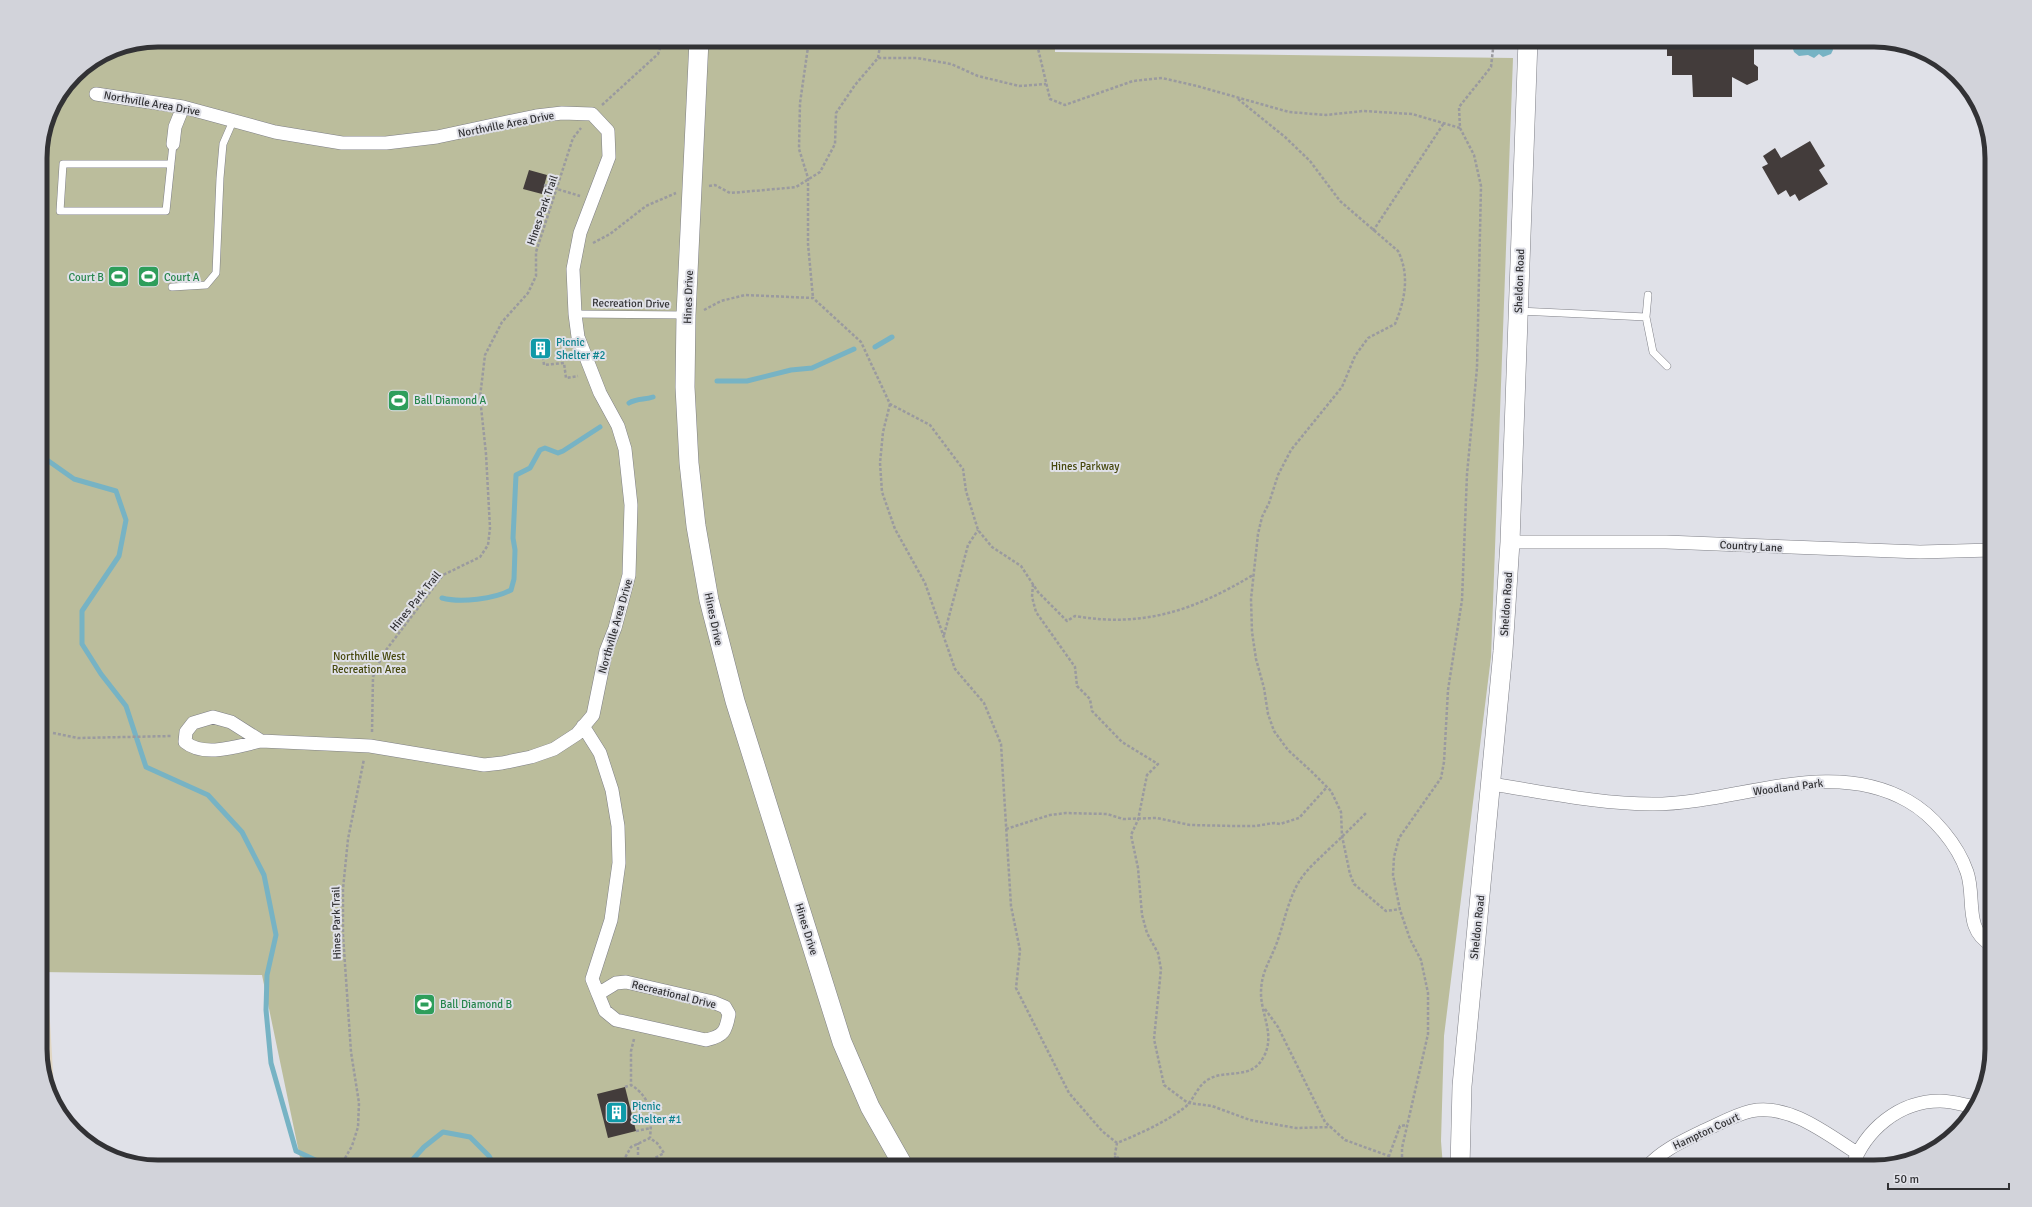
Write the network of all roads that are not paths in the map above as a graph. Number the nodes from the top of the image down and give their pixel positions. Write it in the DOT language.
graph roads {
  1 [pos="699,47"];
  2 [pos="1528,47"];
  3 [pos="96,94"];
  4 [pos="183,107"];
  5 [pos="232,121"];
  6 [pos="173,144"];
  7 [pos="171,164"];
  8 [pos="172,287"];
  9 [pos="1648,294"];
  10 [pos="1518,311"];
  11 [pos="575,314"];
  12 [pos="686,315"];
  13 [pos="1646,318"];
  14 [pos="1667,366"];
  15 [pos="1510,542"];
  16 [pos="1985,550"];
  17 [pos="584,726"];
  18 [pos="261,741"];
  19 [pos="1491,784"];
  20 [pos="1985,940"];
  21 [pos="598,994"];
  22 [pos="1969,1106"];
  23 [pos="1857,1153"];
  24 [pos="900,1160"];
  25 [pos="1460,1160"];
  26 [pos="1654,1160"];
  27 [pos="1854,1160"];
  1 -- 12 [label="street, Hines Drive"];
  2 -- 10 [label="street, Sheldon Road"];
  3 -- 4 [label="street, Northville Area Drive"];
  4 -- 5 [label="street, Northville Area Drive"];
  4 -- 6 [label="street"];
  5 -- 8 [label="lane"];
  5 -- 11 [label="street, Northville Area Drive"];
  6 -- 7 [label="lane"];
  7 -- 7 [label="lane"];
  9 -- 13 [label="lane"];
  10 -- 13 [label="lane"];
  10 -- 15 [label="street, Sheldon Road"];
  11 -- 12 [label="lane, Recreation Drive"];
  11 -- 17 [label="street, Northville Area Drive"];
  12 -- 24 [label="street, Hines Drive"];
  13 -- 14 [label="lane"];
  15 -- 16 [label="street, Country Lane"];
  15 -- 19 [label="street, Sheldon Road"];
  17 -- 18 [label="street, Northville Area Drive"];
  17 -- 21 [label="street, Recreational Drive"];
  18 -- 18 [label="street, Northville Area Drive"];
  19 -- 20 [label="street, Woodland Park"];
  19 -- 25 [label="street, Sheldon Road"];
  21 -- 21 [label="street, Recreational Drive"];
  22 -- 23 [label="street"];
  23 -- 26 [label="street, Hampton Court"];
  23 -- 27 [label="street"];
}
